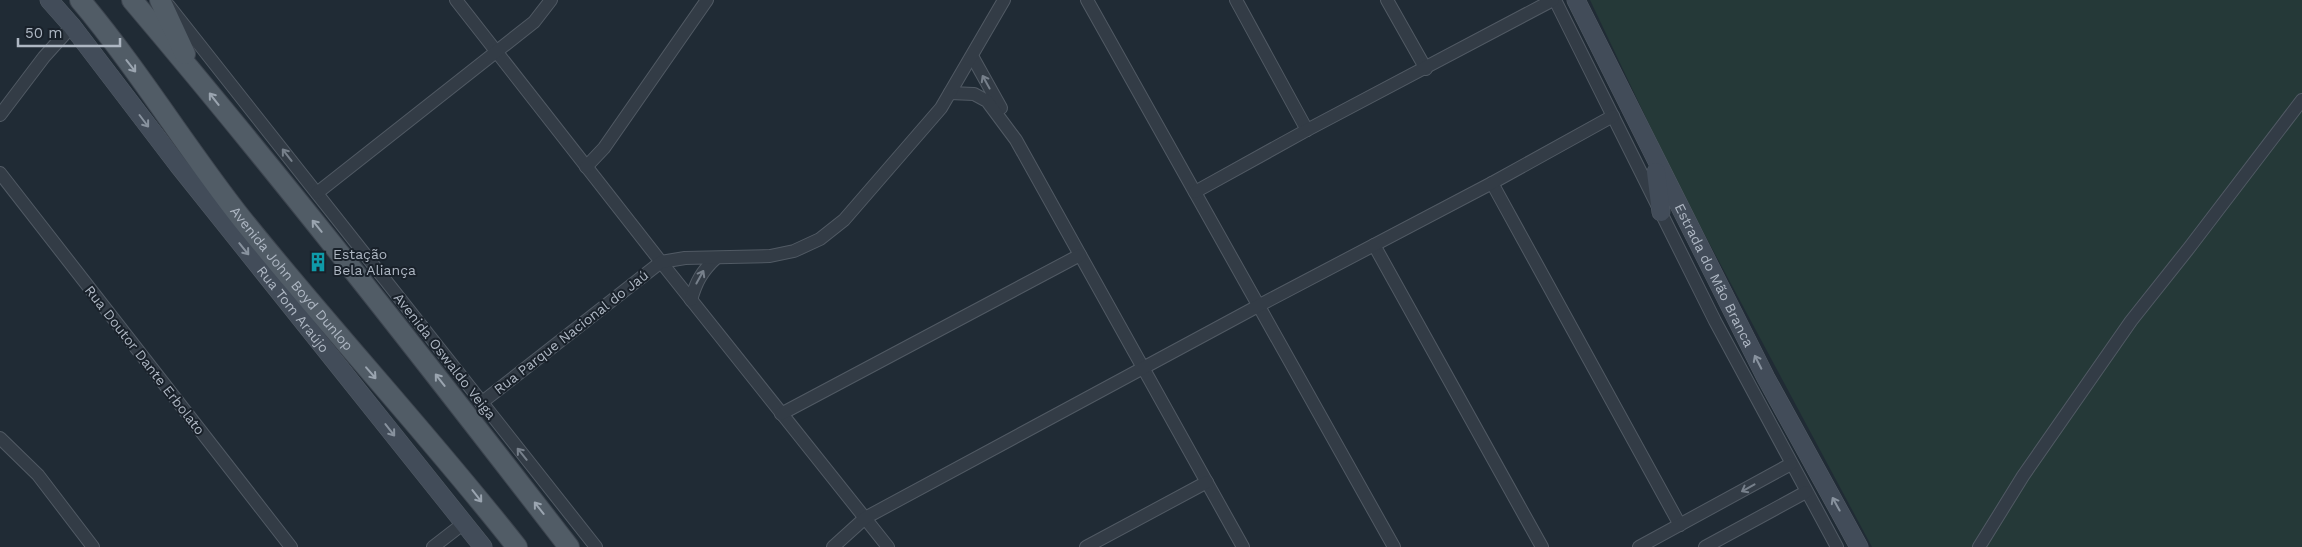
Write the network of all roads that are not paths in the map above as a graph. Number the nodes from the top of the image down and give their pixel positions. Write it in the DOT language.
graph roads {
  1 [pos="49,0"];
  2 [pos="80,0"];
  3 [pos="132,0"];
  4 [pos="160,0"];
  5 [pos="165,0"];
  6 [pos="456,0"];
  7 [pos="551,0"];
  8 [pos="707,0"];
  9 [pos="1004,0"];
  10 [pos="1236,0"];
  11 [pos="1387,0"];
  12 [pos="1554,0"];
  13 [pos="1576,0"];
  14 [pos="1087,1"];
  15 [pos="72,26"];
  16 [pos="497,52"];
  17 [pos="972,56"];
  18 [pos="1426,68"];
  19 [pos="193,72"];
  20 [pos="950,92"];
  21 [pos="2302,100"];
  22 [pos="0,115"];
  23 [pos="1613,116"];
  24 [pos="1307,130"];
  25 [pos="1016,140"];
  26 [pos="1650,150"];
  27 [pos="586,167"];
  28 [pos="0,174"];
  29 [pos="1492,183"];
  30 [pos="1195,192"];
  31 [pos="317,193"];
  32 [pos="1661,212"];
  33 [pos="1374,245"];
  34 [pos="1080,255"];
  35 [pos="716,258"];
  36 [pos="661,262"];
  37 [pos="691,300"];
  38 [pos="1258,306"];
  39 [pos="1143,368"];
  40 [pos="481,403"];
  41 [pos="782,414"];
  42 [pos="0,438"];
  43 [pos="1791,464"];
  44 [pos="1206,482"];
  45 [pos="1806,492"];
  46 [pos="865,518"];
  47 [pos="464,522"];
  48 [pos="1680,525"];
  49 [pos="93,547"];
  50 [pos="290,547"];
  51 [pos="433,547"];
  52 [pos="483,547"];
  53 [pos="517,547"];
  54 [pos="569,547"];
  55 [pos="596,547"];
  56 [pos="833,547"];
  57 [pos="888,547"];
  58 [pos="1086,547"];
  59 [pos="1243,547"];
  60 [pos="1394,547"];
  61 [pos="1542,547"];
  62 [pos="1639,547"];
  63 [pos="1705,547"];
  64 [pos="1837,547"];
  65 [pos="1859,547"];
  66 [pos="1979,547"];
  1 -- 15 [label="main road, Rua Tom Araújo"];
  2 -- 53 [label="main road, Avenida John Boyd Dunlop, one-way"];
  3 -- 19 [label="main road"];
  4 -- 19 [label="main road"];
  31 -- 5 [label="street, Avenida Oswaldo Veiga, one-way"];
  6 -- 16 [label="street"];
  7 -- 16 [label="street"];
  8 -- 27 [label="street"];
  9 -- 17 [label="street"];
  10 -- 24 [label="street"];
  11 -- 18 [label="street"];
  12 -- 18 [label="street"];
  12 -- 23 [label="street"];
  13 -- 26 [label="main road, Estrada do Mão Branca"];
  14 -- 30 [label="street"];
  15 -- 22 [label="street"];
  15 -- 47 [label="main road, Rua Tom Araújo, one-way"];
  16 -- 27 [label="street"];
  16 -- 31 [label="street"];
  17 -- 20 [label="street"];
  25 -- 17 [label="street, one-way"];
  18 -- 24 [label="street"];
  54 -- 19 [label="main road, one-way"];
  20 -- 25 [label="street"];
  20 -- 35 [label="street"];
  21 -- 66 [label="street"];
  23 -- 29 [label="street"];
  23 -- 32 [label="street"];
  24 -- 30 [label="street"];
  25 -- 34 [label="street"];
  26 -- 32 [label="main road"];
  65 -- 26 [label="main road, Estrada do Mão Branca, one-way"];
  27 -- 36 [label="street"];
  28 -- 50 [label="street, Rua Doutor Dante Erbolato"];
  29 -- 33 [label="street"];
  29 -- 48 [label="street"];
  30 -- 38 [label="street"];
  31 -- 40 [label="street, Avenida Oswaldo Veiga"];
  32 -- 43 [label="street"];
  33 -- 38 [label="street"];
  33 -- 61 [label="street"];
  34 -- 39 [label="street"];
  34 -- 41 [label="street"];
  35 -- 36 [label="street"];
  37 -- 35 [label="street, one-way"];
  36 -- 37 [label="street"];
  36 -- 40 [label="street, Rua Parque Nacional do Jaú"];
  37 -- 41 [label="street"];
  38 -- 39 [label="street"];
  38 -- 60 [label="street"];
  39 -- 44 [label="street"];
  39 -- 46 [label="street"];
  55 -- 40 [label="street, Avenida Oswaldo Veiga, one-way"];
  41 -- 46 [label="street"];
  42 -- 49 [label="street"];
  43 -- 45 [label="street"];
  43 -- 48 [label="street, one-way"];
  44 -- 58 [label="street"];
  44 -- 59 [label="street"];
  45 -- 63 [label="street"];
  45 -- 64 [label="street"];
  46 -- 56 [label="street"];
  46 -- 57 [label="street"];
  47 -- 51 [label="street"];
  47 -- 52 [label="main road, Rua Tom Araújo"];
  48 -- 62 [label="street"];
}
